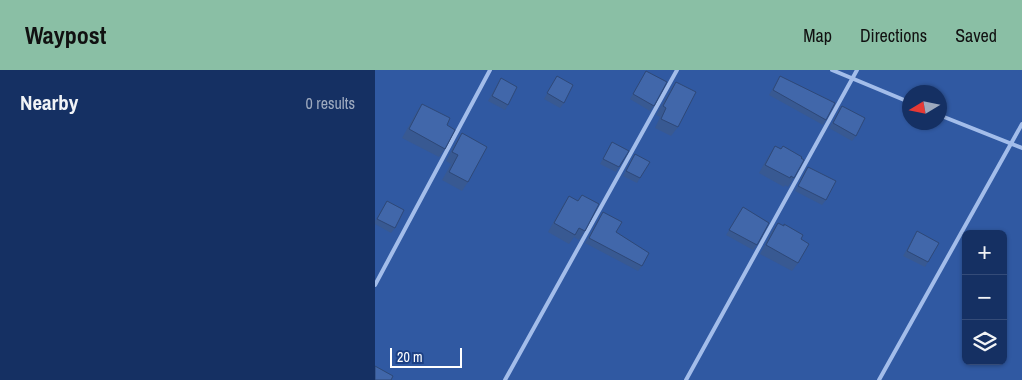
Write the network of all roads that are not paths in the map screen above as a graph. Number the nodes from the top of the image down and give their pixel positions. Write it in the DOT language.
graph roads {
  1 [pos="490,70"];
  2 [pos="677,70"];
  3 [pos="832,70"];
  4 [pos="857,70"];
  5 [pos="853,79"];
  6 [pos="902,99"];
  7 [pos="947,118"];
  8 [pos="1022,124"];
  9 [pos="1011,144"];
  10 [pos="1022,148"];
  11 [pos="375,285"];
  12 [pos="505,380"];
  13 [pos="686,380"];
  14 [pos="879,380"];
  1 -- 11 [label="lane"];
  2 -- 12 [label="lane"];
  3 -- 5 [label="lane"];
  4 -- 5 [label="lane"];
  5 -- 6 [label="lane"];
  5 -- 13 [label="lane"];
  7 -- 9 [label="lane"];
  8 -- 9 [label="lane"];
  9 -- 10 [label="lane"];
  9 -- 14 [label="lane"];
}
